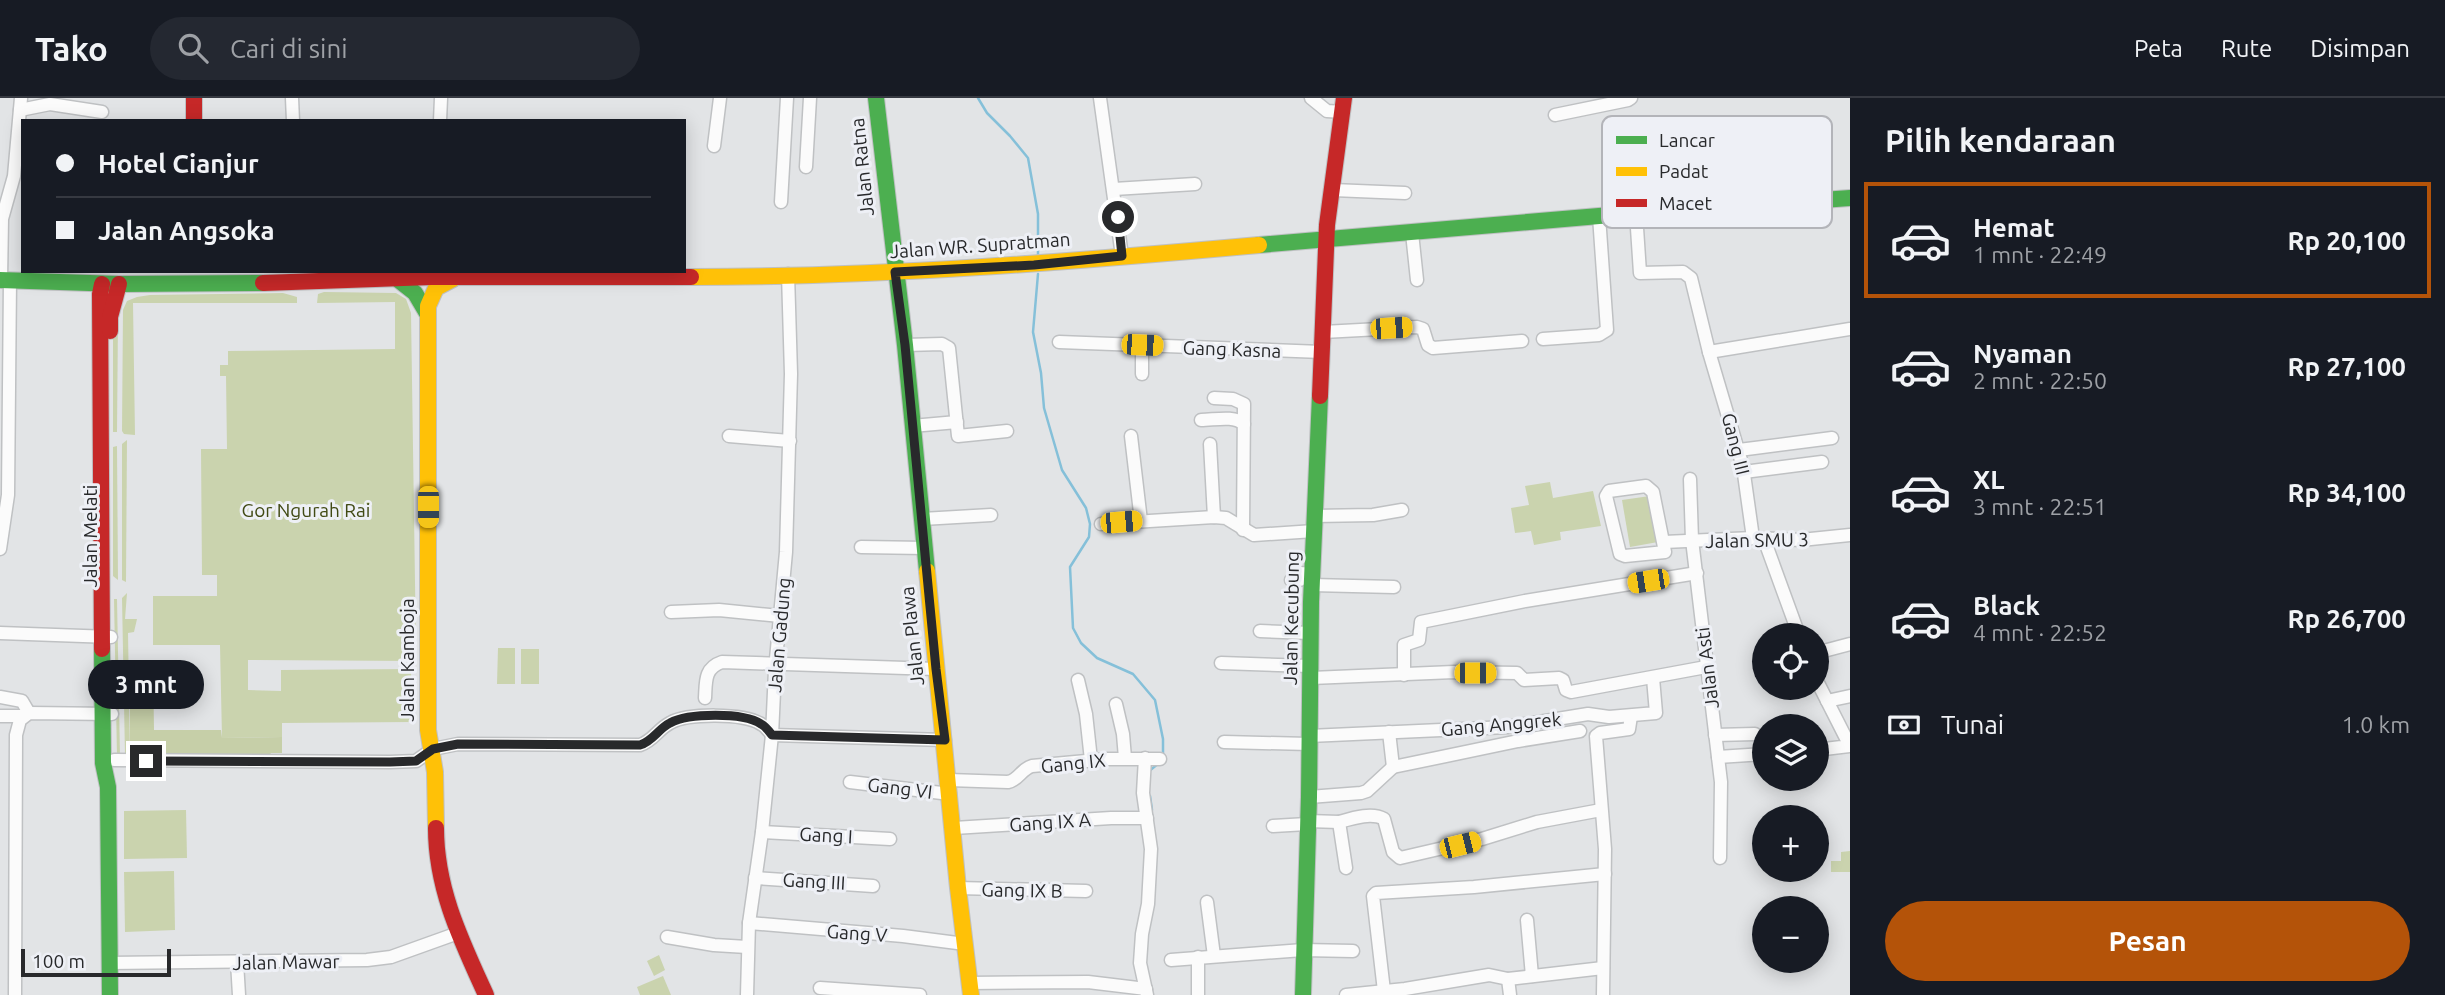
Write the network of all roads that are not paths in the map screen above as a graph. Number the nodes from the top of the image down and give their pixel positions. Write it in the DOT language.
graph roads {
  1 [pos="194,98"];
  2 [pos="292,98"];
  3 [pos="441,98"];
  4 [pos="720,98"];
  5 [pos="787,98"];
  6 [pos="810,98"];
  7 [pos="876,98"];
  8 [pos="1100,98"];
  9 [pos="1311,98"];
  10 [pos="1631,98"];
  11 [pos="21,104"];
  12 [pos="1343,105"];
  13 [pos="102,112"];
  14 [pos="1555,115"];
  15 [pos="194,119"];
  16 [pos="293,119"];
  17 [pos="440,119"];
  18 [pos="714,146"];
  19 [pos="806,167"];
  20 [pos="1195,184"];
  21 [pos="1114,189"];
  22 [pos="1333,190"];
  23 [pos="1405,193"];
  24 [pos="1850,198"];
  25 [pos="1832,199"];
  26 [pos="781,202"];
  27 [pos="1599,216"];
  28 [pos="1602,216"];
  29 [pos="1637,228"];
  30 [pos="1412,233"];
  31 [pos="1327,241"];
  32 [pos="1122,256"];
  33 [pos="895,272"];
  34 [pos="431,274"];
  35 [pos="788,274"];
  36 [pos="296,277"];
  37 [pos="195,278"];
  38 [pos="396,278"];
  39 [pos="459,278"];
  40 [pos="4,280"];
  41 [pos="1417,280"];
  42 [pos="110,284"];
  43 [pos="428,315"];
  44 [pos="1850,329"];
  45 [pos="1323,332"];
  46 [pos="1543,338"];
  47 [pos="1522,341"];
  48 [pos="1059,342"];
  49 [pos="905,345"];
  50 [pos="1142,345"];
  51 [pos="1322,352"];
  52 [pos="1709,352"];
  53 [pos="1142,374"];
  54 [pos="1214,398"];
  55 [pos="1201,420"];
  56 [pos="957,422"];
  57 [pos="1244,424"];
  58 [pos="912,426"];
  59 [pos="1007,431"];
  60 [pos="729,436"];
  61 [pos="1131,436"];
  62 [pos="1832,438"];
  63 [pos="790,440"];
  64 [pos="1210,444"];
  65 [pos="1739,450"];
  66 [pos="1822,462"];
  67 [pos="1744,472"];
  68 [pos="1690,479"];
  69 [pos="1402,510"];
  70 [pos="991,514"];
  71 [pos="1214,517"];
  72 [pos="922,519"];
  73 [pos="1141,521"];
  74 [pos="1101,524"];
  75 [pos="1314,524"];
  76 [pos="1243,530"];
  77 [pos="1850,535"];
  78 [pos="1759,538"];
  79 [pos="1692,540"];
  80 [pos="1664,542"];
  81 [pos="861,547"];
  82 [pos="925,548"];
  83 [pos="0,549"];
  84 [pos="1696,573"];
  85 [pos="1291,580"];
  86 [pos="1312,580"];
  87 [pos="1394,587"];
  88 [pos="671,612"];
  89 [pos="780,616"];
  90 [pos="1794,623"];
  91 [pos="1260,631"];
  92 [pos="0,633"];
  93 [pos="1310,633"];
  94 [pos="107,637"];
  95 [pos="1850,644"];
  96 [pos="1829,650"];
  97 [pos="776,663"];
  98 [pos="1221,663"];
  99 [pos="1706,667"];
  100 [pos="936,669"];
  101 [pos="1310,672"];
  102 [pos="1404,675"];
  103 [pos="1653,678"];
  104 [pos="1079,680"];
  105 [pos="1850,696"];
  106 [pos="0,697"];
  107 [pos="705,698"];
  108 [pos="1827,701"];
  109 [pos="1116,704"];
  110 [pos="108,714"];
  111 [pos="26,715"];
  112 [pos="0,716"];
  113 [pos="1631,716"];
  114 [pos="1580,731"];
  115 [pos="1389,732"];
  116 [pos="1752,734"];
  117 [pos="772,735"];
  118 [pos="1715,735"];
  119 [pos="945,740"];
  120 [pos="1309,740"];
  121 [pos="1224,742"];
  122 [pos="0,748"];
  123 [pos="15,749"];
  124 [pos="433,749"];
  125 [pos="1829,749"];
  126 [pos="1752,755"];
  127 [pos="1718,757"];
  128 [pos="1125,758"];
  129 [pos="1145,758"];
  130 [pos="1160,759"];
  131 [pos="114,760"];
  132 [pos="1091,760"];
  133 [pos="1393,767"];
  134 [pos="850,782"];
  135 [pos="107,787"];
  136 [pos="949,787"];
  137 [pos="15,792"];
  138 [pos="0,793"];
  139 [pos="1309,797"];
  140 [pos="1601,810"];
  141 [pos="1147,817"];
  142 [pos="1339,822"];
  143 [pos="1308,823"];
  144 [pos="1273,826"];
  145 [pos="954,828"];
  146 [pos="762,832"];
  147 [pos="890,839"];
  148 [pos="1720,858"];
  149 [pos="1346,868"];
  150 [pos="1605,874"];
  151 [pos="755,878"];
  152 [pos="873,886"];
  153 [pos="958,888"];
  154 [pos="1086,891"];
  155 [pos="1207,902"];
  156 [pos="1527,920"];
  157 [pos="749,923"];
  158 [pos="458,933"];
  159 [pos="667,937"];
  160 [pos="965,944"];
  161 [pos="747,947"];
  162 [pos="1304,950"];
  163 [pos="1353,951"];
  164 [pos="1214,956"];
  165 [pos="1198,957"];
  166 [pos="1171,960"];
  167 [pos="237,962"];
  168 [pos="110,963"];
  169 [pos="1603,968"];
  170 [pos="1532,976"];
  171 [pos="1508,979"];
  172 [pos="820,988"];
  173 [pos="970,989"];
  174 [pos="1384,991"];
  175 [pos="1147,992"];
  176 [pos="15,995"];
  177 [pos="110,995"];
  178 [pos="239,995"];
  179 [pos="486,995"];
  180 [pos="747,995"];
  181 [pos="920,995"];
  182 [pos="1198,995"];
  183 [pos="1303,995"];
  184 [pos="1346,995"];
  185 [pos="1510,995"];
  186 [pos="1603,995"];
  1 -- 15 [label="street"];
  2 -- 16 [label="street"];
  3 -- 17 [label="street"];
  4 -- 18 [label="street"];
  5 -- 26 [label="street"];
  6 -- 19 [label="street"];
  7 -- 33 [label="street, Jalan Ratna"];
  8 -- 21 [label="street"];
  9 -- 12 [label="street"];
  10 -- 14 [label="street"];
  11 -- 13 [label="street"];
  11 -- 40 [label="street"];
  12 -- 22 [label="street, Jalan Kecubung"];
  20 -- 21 [label="street"];
  21 -- 32 [label="street"];
  22 -- 23 [label="street"];
  22 -- 31 [label="street, Jalan Kecubung"];
  24 -- 25 [label="street, Jalan WR. Supratman"];
  27 -- 28 [label="street, Jalan WR. Supratman"];
  27 -- 30 [label="street, Jalan WR. Supratman"];
  27 -- 46 [label="street"];
  29 -- 52 [label="street, Gang III"];
  30 -- 31 [label="street, Jalan WR. Supratman"];
  30 -- 41 [label="street"];
  31 -- 32 [label="street, Jalan WR. Supratman"];
  31 -- 45 [label="street, Jalan Kecubung"];
  32 -- 33 [label="street, Jalan WR. Supratman"];
  33 -- 35 [label="street, Jalan WR. Supratman"];
  33 -- 49 [label="street, Jalan Plawa"];
  34 -- 38 [label="street, Jalan WR. Supratman"];
  34 -- 39 [label="street, Jalan WR. Supratman"];
  35 -- 39 [label="street, Jalan WR. Supratman"];
  35 -- 63 [label="street, Jalan Gadung"];
  36 -- 37 [label="street, Jalan WR. Supratman"];
  36 -- 38 [label="street, Jalan WR. Supratman"];
  37 -- 42 [label="street, Jalan WR. Supratman"];
  38 -- 43 [label="street"];
  39 -- 43 [label="street, Jalan Kamboja"];
  40 -- 42 [label="street, Jalan WR. Supratman"];
  40 -- 83 [label="street"];
  42 -- 94 [label="street, Jalan Melati"];
  43 -- 124 [label="street, Jalan Kamboja"];
  44 -- 52 [label="street"];
  45 -- 47 [label="street"];
  45 -- 51 [label="street, Jalan Kecubung"];
  48 -- 50 [label="street, Gang Kasna"];
  49 -- 56 [label="street"];
  49 -- 58 [label="street, Jalan Plawa"];
  50 -- 51 [label="street, Gang Kasna"];
  50 -- 53 [label="street"];
  51 -- 75 [label="street, Jalan Kecubung"];
  52 -- 65 [label="street, Gang III"];
  54 -- 57 [label="street"];
  55 -- 57 [label="street"];
  56 -- 58 [label="street"];
  56 -- 59 [label="street"];
  57 -- 76 [label="street"];
  58 -- 72 [label="street, Jalan Plawa"];
  60 -- 63 [label="street"];
  61 -- 73 [label="street"];
  62 -- 65 [label="street"];
  63 -- 89 [label="street, Jalan Gadung"];
  64 -- 71 [label="street"];
  65 -- 67 [label="street, Gang III"];
  66 -- 67 [label="street"];
  67 -- 78 [label="street, Gang III"];
  68 -- 79 [label="street, Jalan Asti"];
  69 -- 75 [label="street"];
  70 -- 72 [label="street"];
  71 -- 73 [label="street"];
  71 -- 76 [label="street"];
  72 -- 82 [label="street, Jalan Plawa"];
  73 -- 74 [label="street"];
  75 -- 76 [label="street"];
  75 -- 86 [label="street, Jalan Kecubung"];
  77 -- 78 [label="street, Jalan SMU 3"];
  78 -- 79 [label="street, Jalan SMU 3"];
  78 -- 90 [label="street, Gang III"];
  79 -- 80 [label="street, Jalan SMU 3"];
  79 -- 84 [label="street, Jalan Asti"];
  80 -- 80 [label="street, Jalan SMU 3"];
  81 -- 82 [label="street"];
  82 -- 100 [label="street, Jalan Plawa"];
  84 -- 99 [label="street, Jalan Asti"];
  84 -- 102 [label="street"];
  85 -- 86 [label="street"];
  86 -- 87 [label="street"];
  86 -- 93 [label="street, Jalan Kecubung"];
  88 -- 89 [label="street"];
  89 -- 97 [label="street, Jalan Gadung"];
  91 -- 93 [label="street"];
  92 -- 94 [label="street"];
  93 -- 101 [label="street, Jalan Kecubung"];
  94 -- 110 [label="street, Jalan Melati"];
  95 -- 96 [label="street"];
  97 -- 100 [label="street"];
  97 -- 107 [label="street"];
  97 -- 117 [label="street, Jalan Gadung"];
  98 -- 101 [label="street"];
  99 -- 103 [label="street"];
  99 -- 118 [label="street, Jalan Asti"];
  100 -- 119 [label="street, Jalan Plawa"];
  101 -- 102 [label="street"];
  101 -- 120 [label="street, Jalan Kecubung"];
  102 -- 103 [label="street"];
  103 -- 113 [label="street, Gang Anggrek"];
  104 -- 132 [label="street"];
  105 -- 108 [label="street"];
  106 -- 111 [label="street"];
  108 -- 125 [label="street"];
  109 -- 128 [label="street"];
  110 -- 111 [label="street"];
  110 -- 131 [label="street, Jalan Melati"];
  110 -- 135 [label="street, Jalan Melati"];
  111 -- 112 [label="street"];
  111 -- 123 [label="street"];
  113 -- 115 [label="street, Gang Anggrek"];
  113 -- 140 [label="street"];
  114 -- 133 [label="street"];
  115 -- 120 [label="street, Gang Anggrek"];
  115 -- 133 [label="street"];
  116 -- 118 [label="street"];
  117 -- 119 [label="street"];
  117 -- 124 [label="street"];
  117 -- 146 [label="street, Jalan Gadung"];
  118 -- 127 [label="street, Jalan Asti"];
  119 -- 136 [label="street, Jalan Plawa"];
  120 -- 121 [label="street, Gang Anggrek"];
  120 -- 139 [label="street, Jalan Kecubung"];
  122 -- 123 [label="street"];
  123 -- 137 [label="street"];
  124 -- 131 [label="street"];
  124 -- 158 [label="street, Jalan Kamboja"];
  126 -- 127 [label="street"];
  127 -- 148 [label="street, Jalan Asti"];
  128 -- 129 [label="street, Gang IX"];
  128 -- 132 [label="street, Gang IX"];
  129 -- 130 [label="street, Gang IX"];
  129 -- 141 [label="street"];
  131 -- 135 [label="street, Jalan Melati"];
  132 -- 136 [label="street, Gang IX"];
  133 -- 139 [label="street"];
  134 -- 136 [label="street, Gang VI"];
  135 -- 168 [label="street, Jalan Melati"];
  136 -- 145 [label="street, Jalan Plawa"];
  137 -- 138 [label="street"];
  137 -- 176 [label="street"];
  139 -- 143 [label="street, Jalan Kecubung"];
  140 -- 142 [label="street"];
  140 -- 150 [label="street"];
  141 -- 145 [label="street, Gang IX A"];
  141 -- 175 [label="street"];
  142 -- 143 [label="street"];
  142 -- 149 [label="street"];
  143 -- 144 [label="street"];
  143 -- 162 [label="street, Jalan Kecubung"];
  145 -- 153 [label="street, Jalan Plawa"];
  146 -- 147 [label="street, Gang I"];
  146 -- 151 [label="street, Jalan Gadung"];
  150 -- 169 [label="street"];
  150 -- 174 [label="street"];
  151 -- 152 [label="street, Gang III"];
  151 -- 157 [label="street, Jalan Gadung"];
  153 -- 154 [label="street, Gang IX B"];
  153 -- 160 [label="street, Jalan Plawa"];
  155 -- 164 [label="street"];
  156 -- 170 [label="street"];
  157 -- 160 [label="street, Gang V"];
  157 -- 161 [label="street, Jalan Gadung"];
  158 -- 167 [label="street, Jalan Mawar"];
  158 -- 179 [label="street, Jalan Kamboja"];
  159 -- 161 [label="street"];
  160 -- 173 [label="street, Jalan Plawa"];
  161 -- 180 [label="street, Jalan Gadung"];
  162 -- 163 [label="street"];
  162 -- 164 [label="street"];
  162 -- 183 [label="street, Jalan Kecubung"];
  164 -- 165 [label="street"];
  165 -- 166 [label="street"];
  165 -- 182 [label="street"];
  167 -- 168 [label="street, Jalan Mawar"];
  167 -- 178 [label="street"];
  168 -- 177 [label="street, Jalan Melati"];
  169 -- 170 [label="street"];
  169 -- 186 [label="street"];
  170 -- 171 [label="street"];
  171 -- 174 [label="street"];
  171 -- 185 [label="street"];
  172 -- 181 [label="street"];
  173 -- 175 [label="street"];
  174 -- 184 [label="street"];
}
